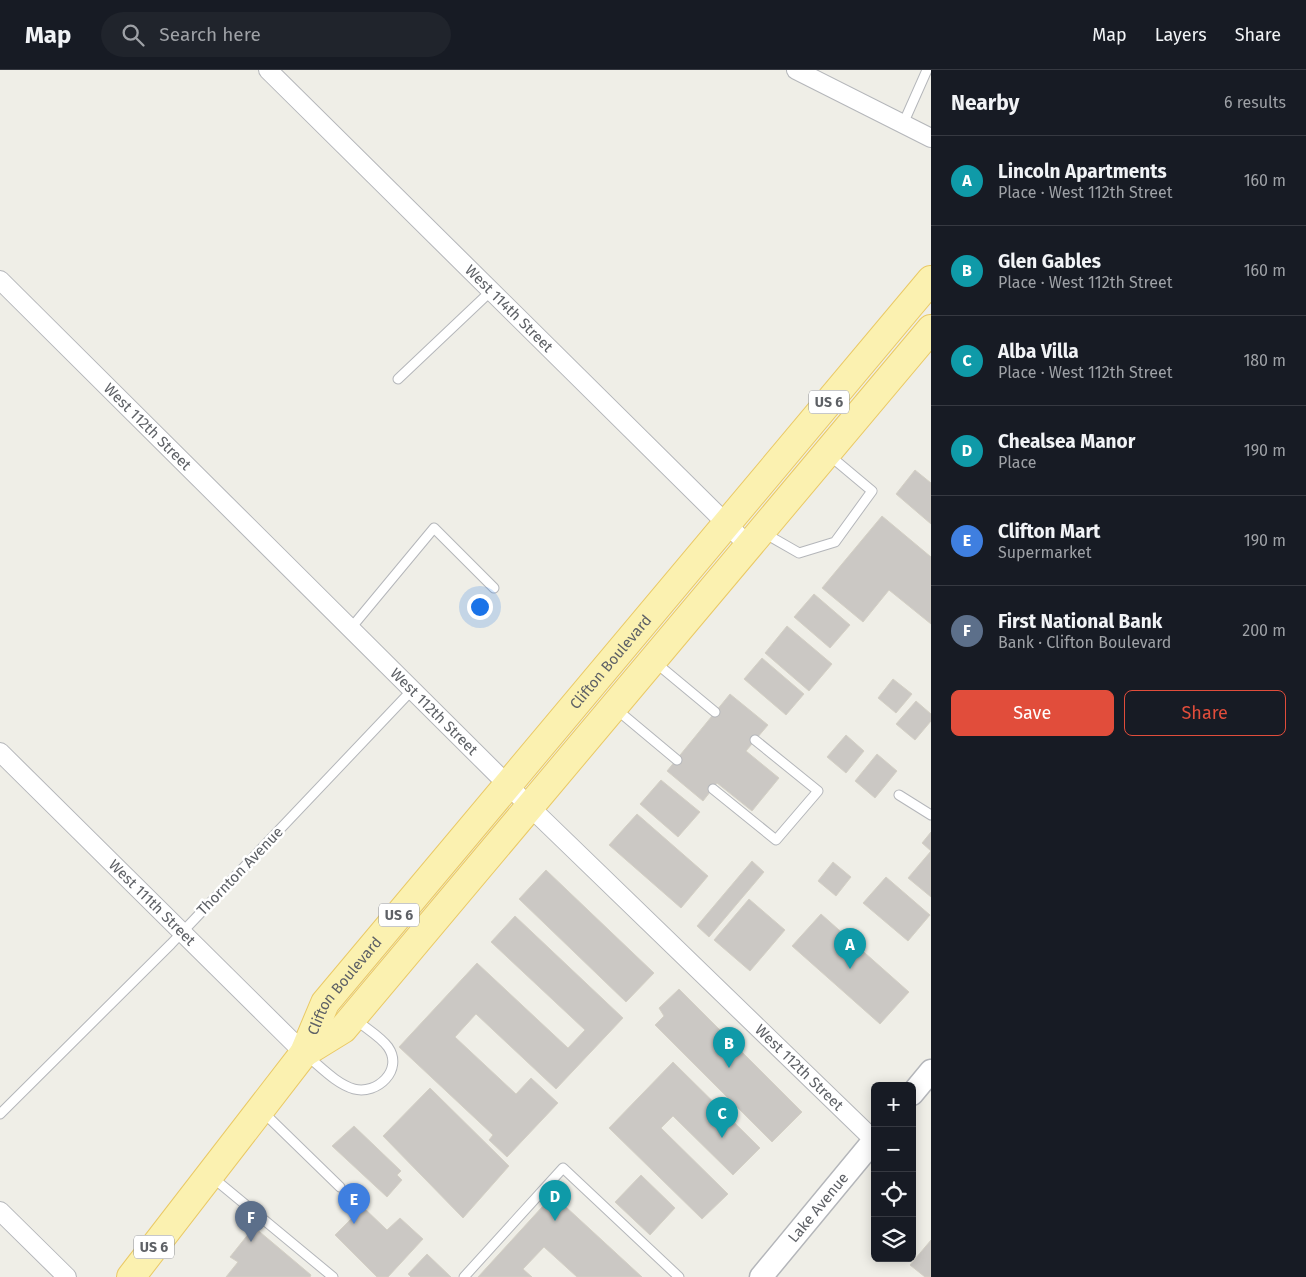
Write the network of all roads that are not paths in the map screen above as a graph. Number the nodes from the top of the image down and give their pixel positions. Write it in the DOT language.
graph roads {
  1 [pos="268,70"];
  2 [pos="796,70"];
  3 [pos="927,70"];
  4 [pos="904,124"];
  5 [pos="931,138"];
  6 [pos="0,280"];
  7 [pos="931,280"];
  8 [pos="491,291"];
  9 [pos="930,333"];
  10 [pos="398,379"];
  11 [pos="827,454"];
  12 [pos="728,525"];
  13 [pos="756,539"];
  14 [pos="494,588"];
  15 [pos="351,628"];
  16 [pos="654,661"];
  17 [pos="414,689"];
  18 [pos="614,708"];
  19 [pos="715,712"];
  20 [pos="755,740"];
  21 [pos="0,752"];
  22 [pos="677,760"];
  23 [pos="508,785"];
  24 [pos="713,789"];
  25 [pos="899,796"];
  26 [pos="530,807"];
  27 [pos="931,815"];
  28 [pos="181,933"];
  29 [pos="353,1017"];
  30 [pos="304,1053"];
  31 [pos="931,1071"];
  32 [pos="916,1089"];
  33 [pos="260,1110"];
  34 [pos="0,1114"];
  35 [pos="871,1136"];
  36 [pos="871,1143"];
  37 [pos="210,1176"];
  38 [pos="340,1187"];
  39 [pos="0,1211"];
  40 [pos="67,1277"];
  41 [pos="131,1277"];
  42 [pos="332,1277"];
  43 [pos="464,1277"];
  44 [pos="679,1277"];
  45 [pos="761,1277"];
  1 -- 8 [label="street, West 114th Street"];
  2 -- 4 [label="street"];
  3 -- 4 [label="lane"];
  4 -- 5 [label="street"];
  6 -- 15 [label="street, West 112th Street"];
  7 -- 12 [label="main road, Clifton Boulevard / US 6"];
  8 -- 10 [label="lane"];
  8 -- 12 [label="street, West 114th Street"];
  9 -- 11 [label="main road, Clifton Boulevard / US 6"];
  11 -- 13 [label="main road, Clifton Boulevard / US 6"];
  11 -- 13 [label="lane"];
  12 -- 13 [label="street, West 114th Street"];
  12 -- 23 [label="main road, Clifton Boulevard / US 6"];
  13 -- 16 [label="main road, Clifton Boulevard / US 6"];
  14 -- 15 [label="lane"];
  15 -- 17 [label="street, West 112th Street"];
  16 -- 18 [label="main road, Clifton Boulevard / US 6"];
  16 -- 19 [label="lane"];
  17 -- 23 [label="street, West 112th Street"];
  17 -- 28 [label="lane, Thornton Avenue"];
  18 -- 22 [label="lane"];
  18 -- 26 [label="main road, Clifton Boulevard / US 6"];
  20 -- 24 [label="lane"];
  21 -- 28 [label="street, West 111th Street"];
  23 -- 26 [label="street, West 112th Street"];
  23 -- 30 [label="main road, Clifton Boulevard / US 6"];
  25 -- 27 [label="lane"];
  26 -- 29 [label="main road, Clifton Boulevard / US 6"];
  26 -- 35 [label="street, West 112th Street"];
  28 -- 30 [label="street, West 111th Street"];
  28 -- 34 [label="lane, Thornton Avenue"];
  29 -- 30 [label="main road, Clifton Boulevard / US 6"];
  29 -- 30 [label="lane"];
  30 -- 33 [label="main road, Clifton Boulevard / US 6"];
  31 -- 32 [label="street"];
  33 -- 37 [label="main road, Clifton Boulevard / US 6"];
  33 -- 38 [label="lane"];
  36 -- 45 [label="street, Lake Avenue"];
  37 -- 41 [label="main road, Clifton Boulevard / US 6"];
  37 -- 42 [label="lane"];
  39 -- 40 [label="street"];
  43 -- 44 [label="lane"];
}
